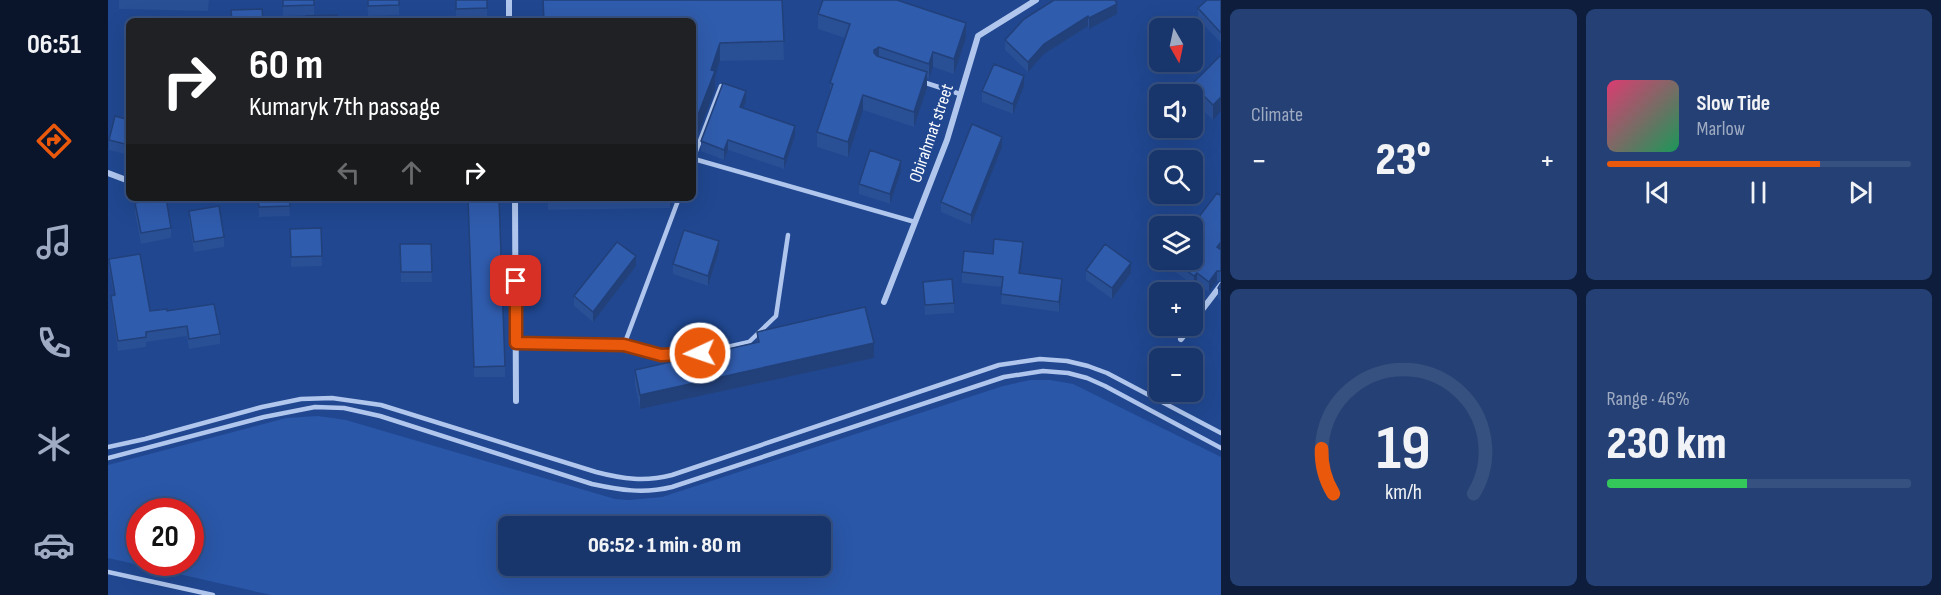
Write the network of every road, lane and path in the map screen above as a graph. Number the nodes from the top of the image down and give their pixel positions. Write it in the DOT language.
graph roads {
  1 [pos="509,0"];
  2 [pos="1036,0"];
  3 [pos="509,18"];
  4 [pos="919,80"];
  5 [pos="721,86"];
  6 [pos="960,94"];
  7 [pos="696,152"];
  8 [pos="696,161"];
  9 [pos="108,173"];
  10 [pos="126,180"];
  11 [pos="515,201"];
  12 [pos="678,201"];
  13 [pos="915,222"];
  14 [pos="788,235"];
  15 [pos="1221,285"];
  16 [pos="884,302"];
  17 [pos="1203,309"];
  18 [pos="1183,336"];
  19 [pos="1181,339"];
  20 [pos="516,343"];
  21 [pos="624,345"];
  22 [pos="516,401"];
  23 [pos="1221,434"];
  24 [pos="108,447"];
  25 [pos="1221,448"];
  26 [pos="108,458"];
  27 [pos="108,572"];
  28 [pos="213,595"];
  1 -- 3 [label="street"];
  2 -- 6 [label="street, Obirahmat street"];
  4 -- 6 [label="lane"];
  5 -- 7 [label="lane"];
  6 -- 13 [label="street, Obirahmat street"];
  8 -- 13 [label="lane"];
  9 -- 10 [label="street"];
  11 -- 20 [label="street"];
  12 -- 21 [label="lane"];
  13 -- 16 [label="street, Obirahmat street"];
  14 -- 21 [label="lane"];
  15 -- 17 [label="street"];
  18 -- 19 [label="street"];
  20 -- 21 [label="lane"];
  20 -- 22 [label="street"];
  23 -- 24 [label="lane"];
  25 -- 26 [label="lane"];
  27 -- 28 [label="lane"];
}
